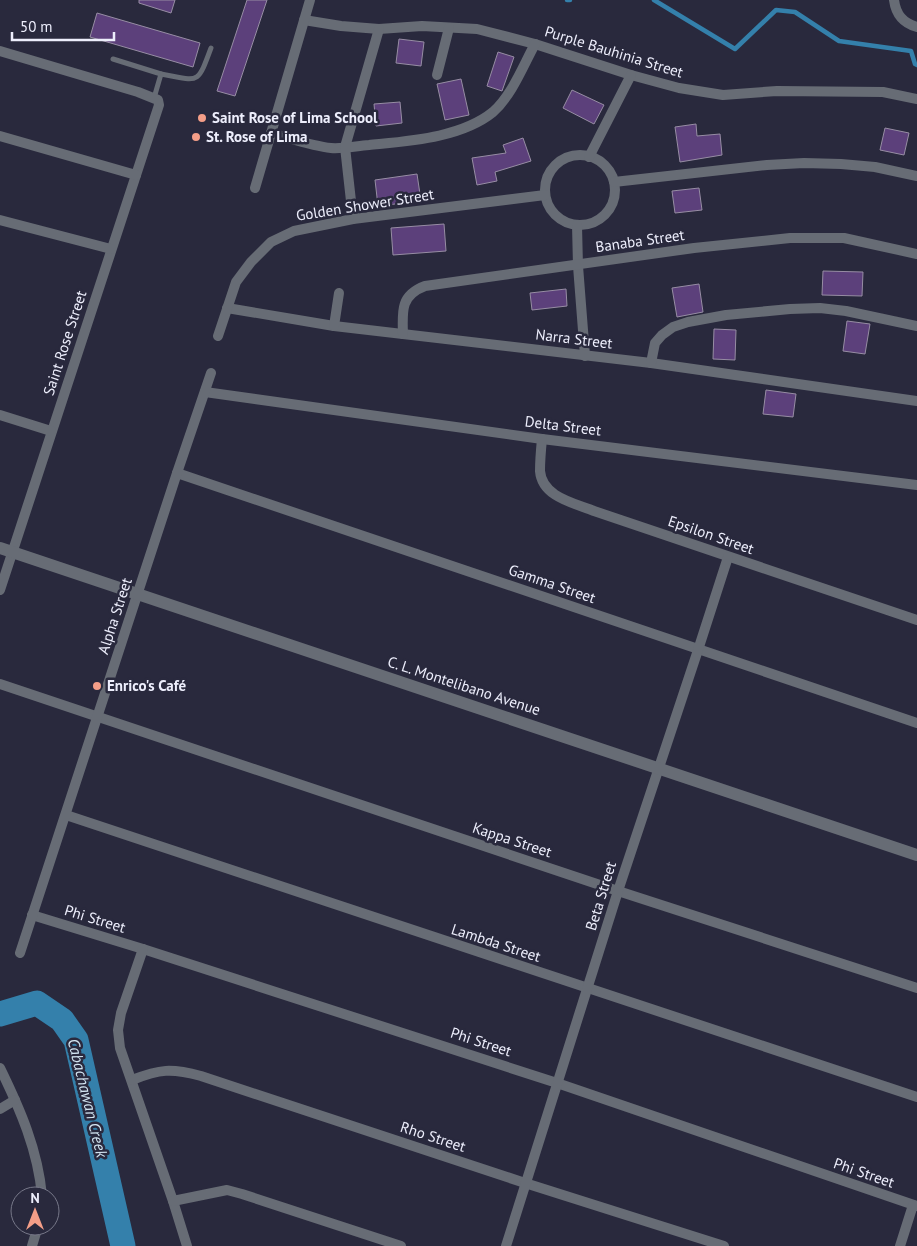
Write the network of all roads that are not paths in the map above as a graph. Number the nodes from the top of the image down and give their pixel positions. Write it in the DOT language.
graph roads {
  1 [pos="310,0"];
  2 [pos="894,0"];
  3 [pos="304,20"];
  4 [pos="917,27"];
  5 [pos="449,28"];
  6 [pos="378,29"];
  7 [pos="535,44"];
  8 [pos="211,48"];
  9 [pos="0,51"];
  10 [pos="113,59"];
  11 [pos="161,74"];
  12 [pos="437,75"];
  13 [pos="631,75"];
  14 [pos="917,99"];
  15 [pos="156,101"];
  16 [pos="271,133"];
  17 [pos="0,136"];
  18 [pos="345,147"];
  19 [pos="589,157"];
  20 [pos="136,175"];
  21 [pos="917,176"];
  22 [pos="614,182"];
  23 [pos="255,188"];
  24 [pos="545,196"];
  25 [pos="353,219"];
  26 [pos="0,220"];
  27 [pos="577,225"];
  28 [pos="111,249"];
  29 [pos="917,254"];
  30 [pos="578,266"];
  31 [pos="340,293"];
  32 [pos="227,308"];
  33 [pos="334,326"];
  34 [pos="917,326"];
  35 [pos="403,334"];
  36 [pos="218,336"];
  37 [pos="585,356"];
  38 [pos="651,363"];
  39 [pos="211,373"];
  40 [pos="205,392"];
  41 [pos="917,401"];
  42 [pos="0,415"];
  43 [pos="51,431"];
  44 [pos="542,439"];
  45 [pos="177,473"];
  46 [pos="917,485"];
  47 [pos="6,549"];
  48 [pos="728,557"];
  49 [pos="0,590"];
  50 [pos="138,595"];
  51 [pos="917,620"];
  52 [pos="698,650"];
  53 [pos="0,684"];
  54 [pos="98,718"];
  55 [pos="917,724"];
  56 [pos="658,768"];
  57 [pos="66,815"];
  58 [pos="917,855"];
  59 [pos="618,891"];
  60 [pos="32,915"];
  61 [pos="143,949"];
  62 [pos="20,953"];
  63 [pos="917,988"];
  64 [pos="588,989"];
  65 [pos="0,1068"];
  66 [pos="132,1080"];
  67 [pos="557,1083"];
  68 [pos="917,1097"];
  69 [pos="16,1100"];
  70 [pos="0,1109"];
  71 [pos="525,1182"];
  72 [pos="40,1186"];
  73 [pos="174,1201"];
  74 [pos="915,1206"];
  75 [pos="187,1246"];
  76 [pos="402,1246"];
  77 [pos="506,1246"];
  78 [pos="724,1246"];
  79 [pos="900,1246"];
  1 -- 3 [label="street"];
  2 -- 4 [label="street"];
  3 -- 6 [label="street, Purple Bauhinia Street"];
  3 -- 16 [label="street"];
  5 -- 6 [label="street, Purple Bauhinia Street"];
  5 -- 7 [label="street, Purple Bauhinia Street"];
  5 -- 12 [label="street"];
  6 -- 18 [label="street"];
  7 -- 13 [label="street, Purple Bauhinia Street"];
  7 -- 18 [label="street"];
  8 -- 11 [label="lane"];
  9 -- 15 [label="street"];
  10 -- 11 [label="lane"];
  11 -- 15 [label="lane"];
  13 -- 14 [label="street, Purple Bauhinia Street"];
  13 -- 19 [label="street"];
  15 -- 20 [label="street, Saint Rose Street"];
  16 -- 18 [label="street"];
  16 -- 23 [label="street"];
  17 -- 20 [label="street"];
  18 -- 25 [label="street"];
  19 -- 22 [label="street"];
  19 -- 24 [label="street"];
  20 -- 28 [label="street, Saint Rose Street"];
  21 -- 22 [label="street"];
  22 -- 27 [label="street"];
  24 -- 25 [label="street, Golden Shower Street"];
  24 -- 27 [label="street"];
  25 -- 32 [label="street, Golden Shower Street"];
  26 -- 28 [label="street"];
  27 -- 30 [label="street"];
  28 -- 43 [label="street, Saint Rose Street"];
  29 -- 30 [label="street, Banaba Street"];
  30 -- 35 [label="street, Banaba Street"];
  30 -- 37 [label="street"];
  31 -- 33 [label="street"];
  32 -- 33 [label="street, Narra Street"];
  32 -- 36 [label="street"];
  33 -- 35 [label="street, Narra Street"];
  34 -- 38 [label="street"];
  35 -- 37 [label="street, Narra Street"];
  37 -- 38 [label="street, Narra Street"];
  38 -- 41 [label="street, Narra Street"];
  39 -- 40 [label="street, Alpha Street"];
  40 -- 44 [label="street, Delta Street"];
  40 -- 45 [label="street, Alpha Street"];
  42 -- 43 [label="street"];
  43 -- 47 [label="street, Saint Rose Street"];
  44 -- 46 [label="street, Delta Street"];
  44 -- 48 [label="street, Epsilon Street"];
  45 -- 50 [label="street, Alpha Street"];
  45 -- 52 [label="street, Gamma Street"];
  47 -- 49 [label="street, Saint Rose Street"];
  47 -- 50 [label="street, C. L. Montelibano Avenue"];
  48 -- 51 [label="street, Epsilon Street"];
  48 -- 52 [label="street, Beta Street"];
  50 -- 54 [label="street, Alpha Street"];
  50 -- 56 [label="street, C. L. Montelibano Avenue"];
  52 -- 55 [label="street, Gamma Street"];
  52 -- 56 [label="street, Beta Street"];
  53 -- 54 [label="street, Kappa Street"];
  54 -- 57 [label="street, Alpha Street"];
  54 -- 59 [label="street, Kappa Street"];
  56 -- 58 [label="street, C. L. Montelibano Avenue"];
  56 -- 59 [label="street, Beta Street"];
  57 -- 60 [label="street, Alpha Street"];
  57 -- 64 [label="street, Lambda Street"];
  59 -- 63 [label="street, Kappa Street"];
  59 -- 64 [label="street, Beta Street"];
  60 -- 61 [label="street, Phi Street"];
  60 -- 62 [label="street, Alpha Street"];
  61 -- 66 [label="street"];
  61 -- 67 [label="street, Phi Street"];
  64 -- 67 [label="street, Beta Street"];
  64 -- 68 [label="street, Lambda Street"];
  65 -- 69 [label="street"];
  66 -- 71 [label="street, Rho Street"];
  66 -- 73 [label="street"];
  67 -- 71 [label="street, Beta Street"];
  67 -- 74 [label="street, Phi Street"];
  69 -- 70 [label="street"];
  69 -- 72 [label="street"];
  71 -- 77 [label="street, Beta Street"];
  71 -- 78 [label="street, Rho Street"];
  73 -- 75 [label="street"];
  73 -- 76 [label="street"];
  74 -- 79 [label="street"];
}
